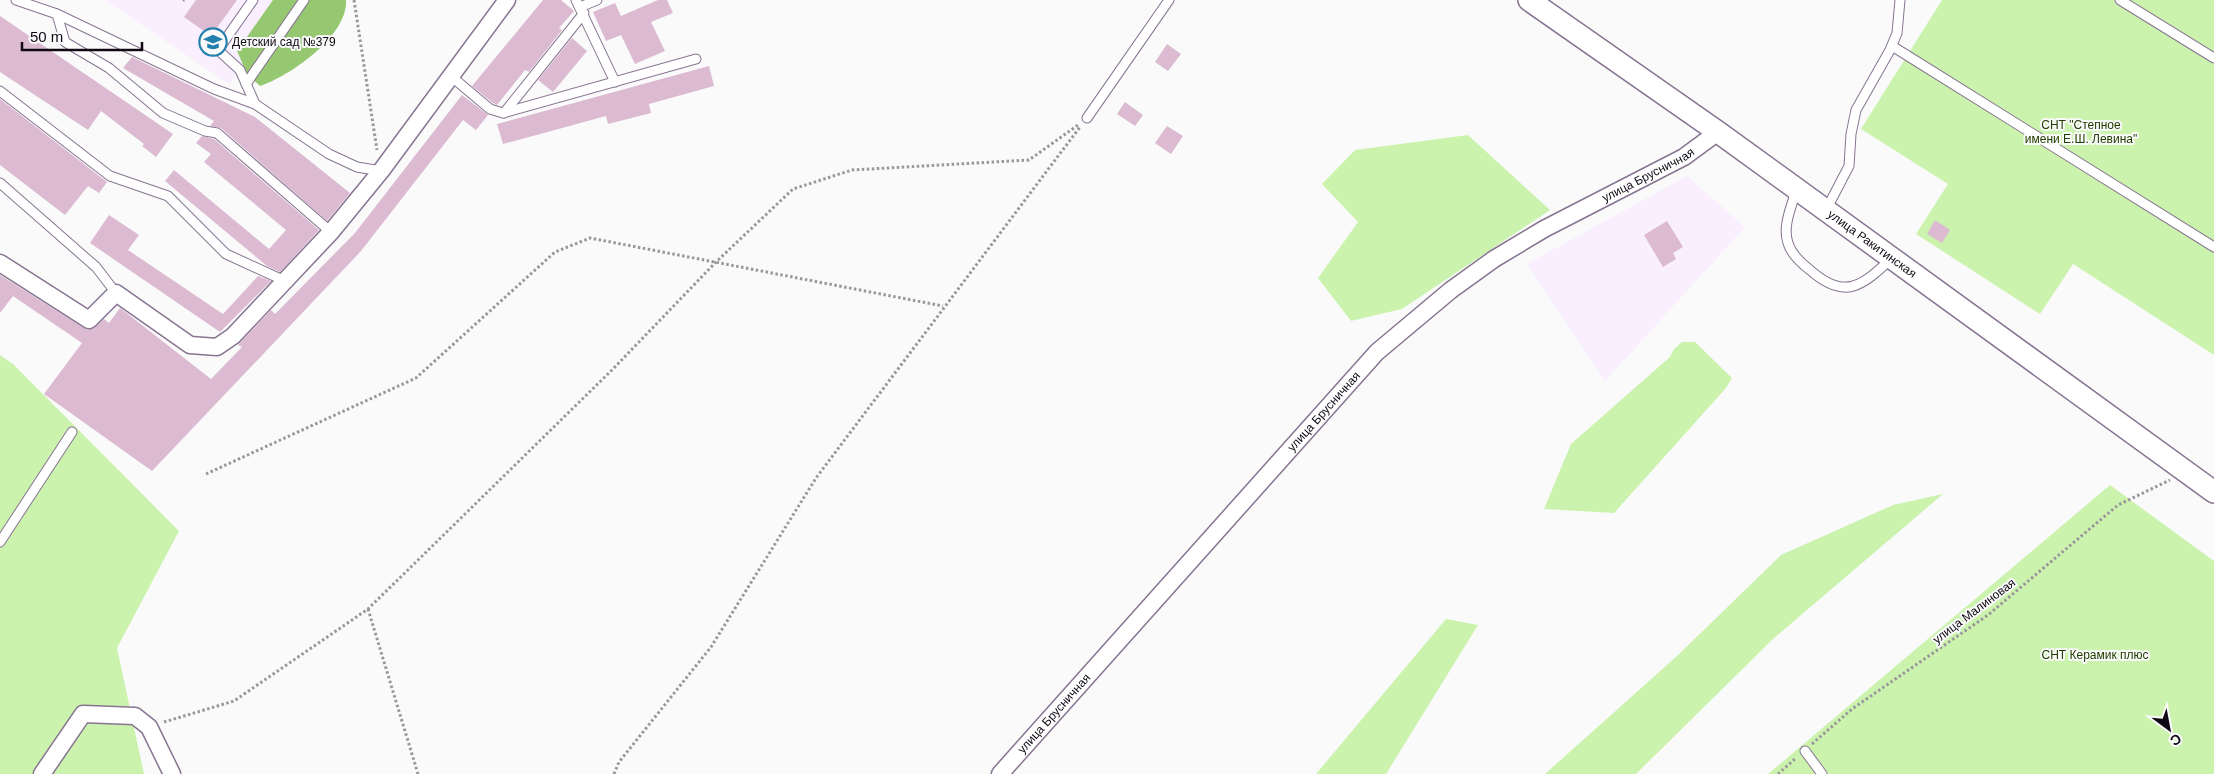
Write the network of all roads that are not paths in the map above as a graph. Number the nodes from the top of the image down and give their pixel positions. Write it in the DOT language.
graph roads {
  1 [pos="16,0"];
  2 [pos="253,0"];
  3 [pos="304,0"];
  4 [pos="507,0"];
  5 [pos="597,0"];
  6 [pos="1169,0"];
  7 [pos="1529,0"];
  8 [pos="1900,0"];
  9 [pos="2120,0"];
  10 [pos="580,7"];
  11 [pos="57,14"];
  12 [pos="1892,46"];
  13 [pos="2214,58"];
  14 [pos="696,59"];
  15 [pos="452,77"];
  16 [pos="615,82"];
  17 [pos="246,84"];
  18 [pos="0,91"];
  19 [pos="255,104"];
  20 [pos="504,114"];
  21 [pos="1087,118"];
  22 [pos="1718,132"];
  23 [pos="380,171"];
  24 [pos="0,183"];
  25 [pos="1797,189"];
  26 [pos="1826,210"];
  27 [pos="331,232"];
  28 [pos="2214,247"];
  29 [pos="1892,258"];
  30 [pos="0,263"];
  31 [pos="285,281"];
  32 [pos="116,292"];
  33 [pos="72,432"];
  34 [pos="2214,492"];
  35 [pos="0,542"];
  36 [pos="1804,751"];
  37 [pos="42,774"];
  38 [pos="172,774"];
  39 [pos="1000,774"];
  40 [pos="1822,774"];
  1 -- 11 [label="lane"];
  2 -- 17 [label="lane"];
  3 -- 17 [label="lane"];
  4 -- 15 [label="street"];
  5 -- 10 [label="lane"];
  6 -- 21 [label="lane"];
  7 -- 22 [label="street, улица Ракитинская"];
  8 -- 12 [label="lane"];
  9 -- 13 [label="lane"];
  10 -- 16 [label="lane"];
  10 -- 20 [label="lane"];
  11 -- 19 [label="lane"];
  11 -- 27 [label="lane"];
  12 -- 26 [label="lane"];
  12 -- 28 [label="lane"];
  14 -- 16 [label="lane"];
  15 -- 20 [label="lane"];
  15 -- 23 [label="street"];
  16 -- 20 [label="lane"];
  17 -- 19 [label="lane"];
  18 -- 31 [label="lane"];
  19 -- 23 [label="lane"];
  22 -- 25 [label="street, улица Ракитинская"];
  22 -- 39 [label="street, улица Брусничная"];
  23 -- 27 [label="street"];
  24 -- 32 [label="lane"];
  25 -- 26 [label="street, улица Ракитинская"];
  25 -- 29 [label="lane"];
  26 -- 29 [label="street, улица Ракитинская"];
  27 -- 31 [label="street"];
  29 -- 34 [label="street, улица Ракитинская"];
  30 -- 32 [label="street"];
  31 -- 32 [label="street"];
  33 -- 35 [label="lane"];
  36 -- 40 [label="lane"];
  37 -- 38 [label="street"];
}
